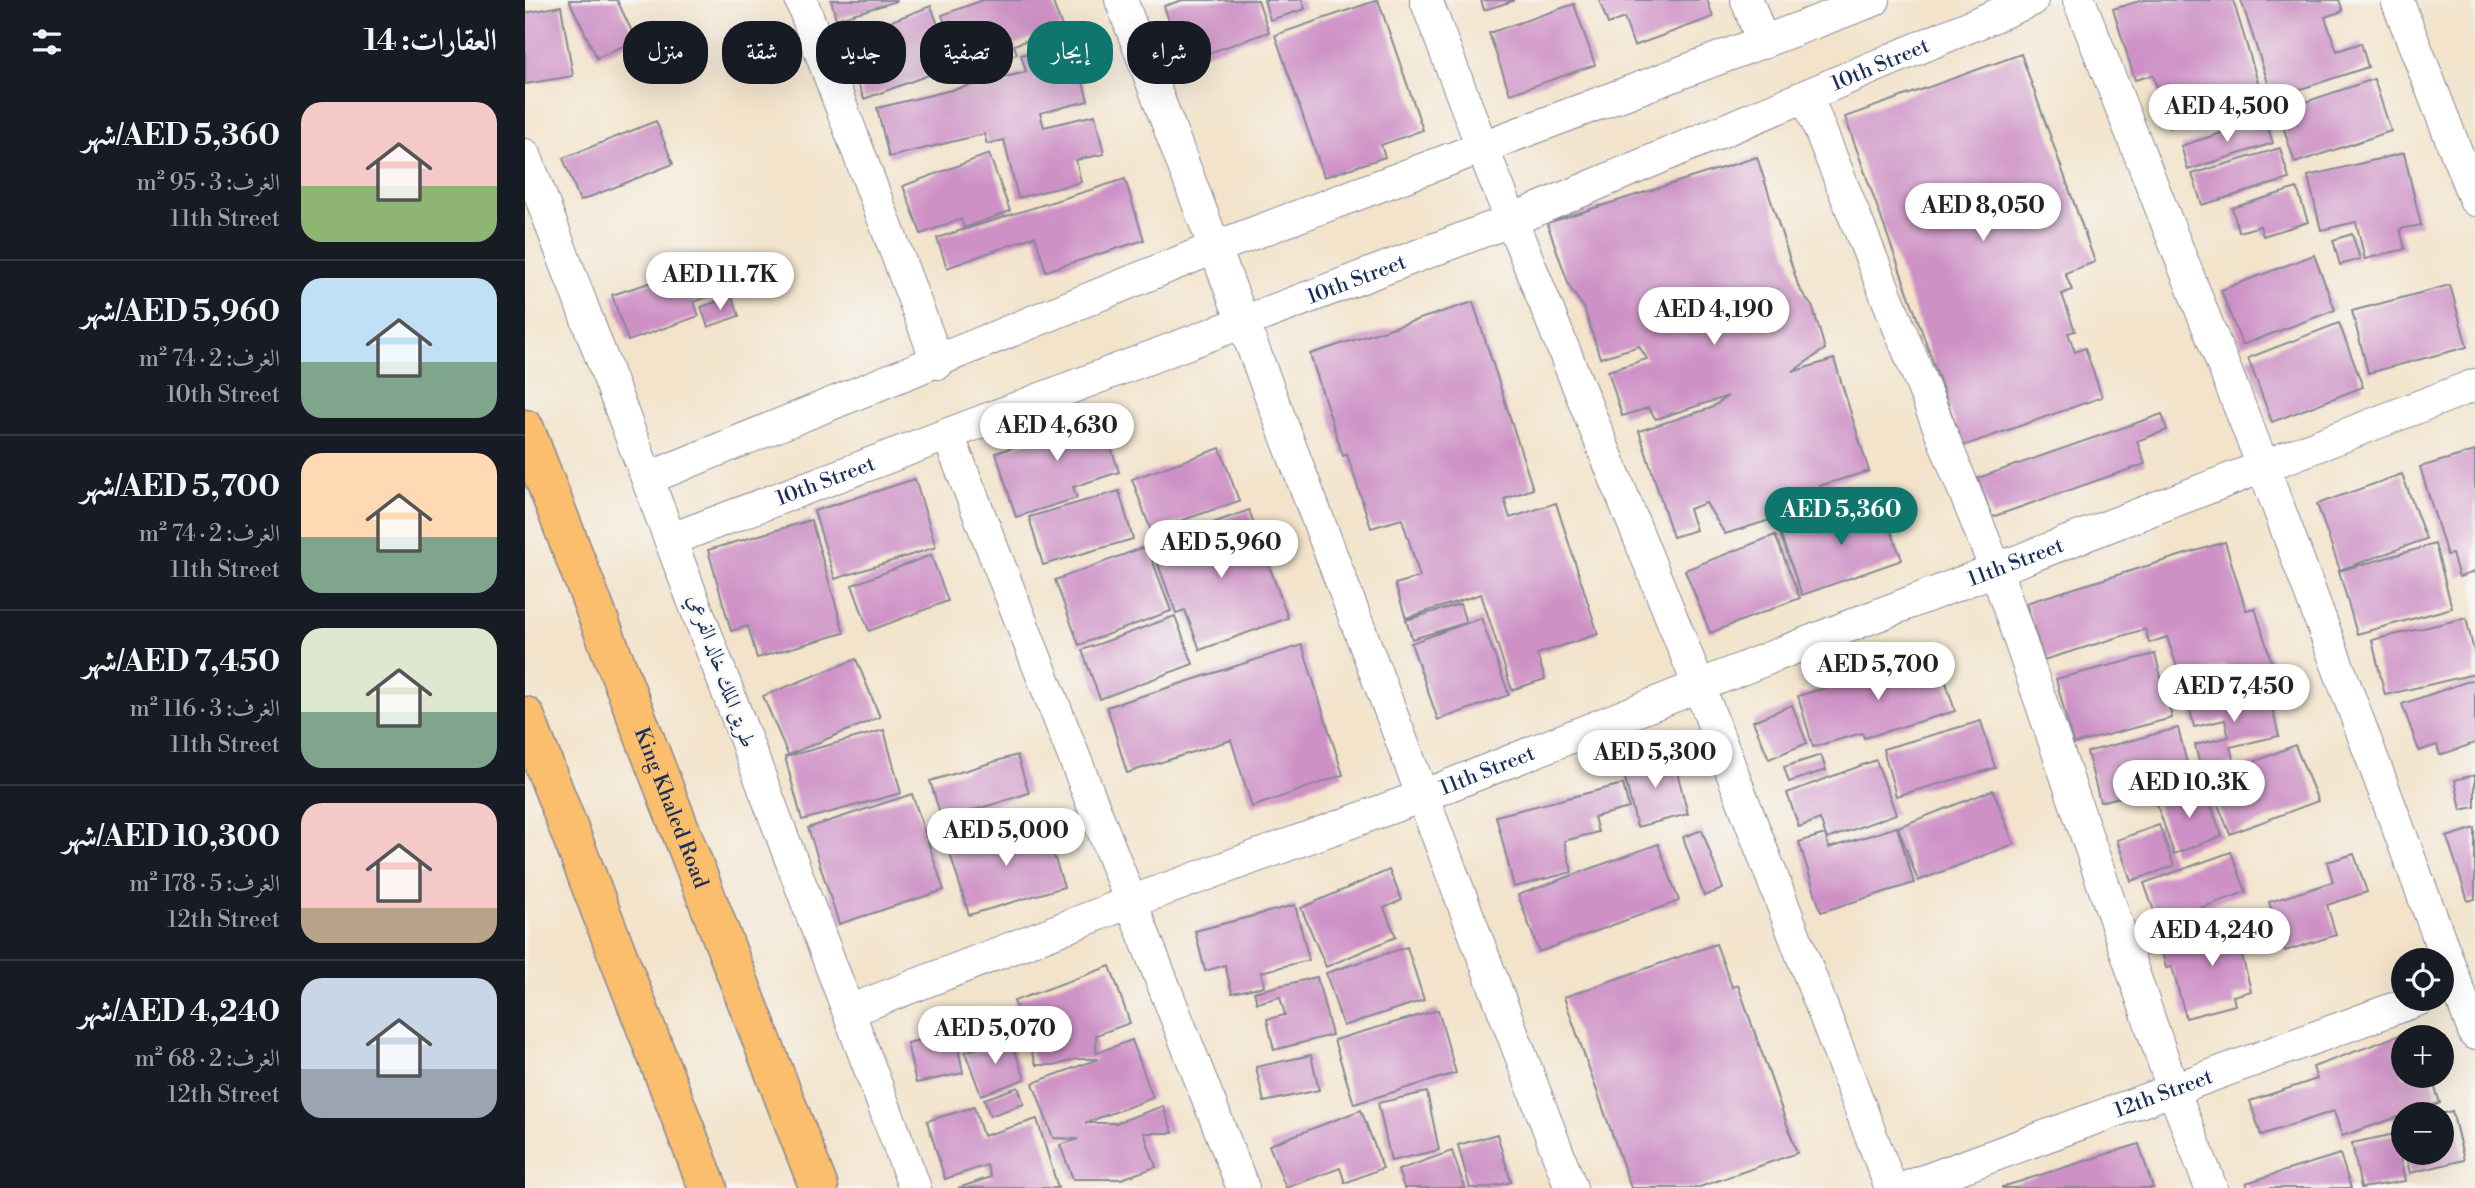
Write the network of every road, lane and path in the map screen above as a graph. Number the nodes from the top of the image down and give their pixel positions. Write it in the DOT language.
graph roads {
  1 [pos="801,0"];
  2 [pos="1121,0"];
  3 [pos="1426,0"];
  4 [pos="1747,0"];
  5 [pos="1874,0"];
  6 [pos="2032,0"];
  7 [pos="2079,0"];
  8 [pos="2397,0"];
  9 [pos="1763,43"];
  10 [pos="1807,97"];
  11 [pos="1482,147"];
  12 [pos="525,155"];
  13 [pos="2475,200"];
  14 [pos="1513,220"];
  15 [pos="1215,248"];
  16 [pos="1241,323"];
  17 [pos="938,363"];
  18 [pos="2475,385"];
  19 [pos="525,429"];
  20 [pos="948,435"];
  21 [pos="2263,466"];
  22 [pos="649,478"];
  23 [pos="672,539"];
  24 [pos="1996,570"];
  25 [pos="1699,686"];
  26 [pos="525,716"];
  27 [pos="1420,797"];
  28 [pos="1132,901"];
  29 [pos="2457,986"];
  30 [pos="2391,1010"];
  31 [pos="849,1011"];
  32 [pos="2475,1034"];
  33 [pos="2173,1089"];
  34 [pos="708,1188"];
  35 [pos="819,1188"];
  36 [pos="915,1188"];
  37 [pos="1243,1188"];
  38 [pos="1571,1188"];
  39 [pos="1891,1188"];
  40 [pos="1905,1188"];
  41 [pos="2211,1188"];
  1 -- 17 [label="street"];
  2 -- 15 [label="street"];
  3 -- 11 [label="street"];
  4 -- 9 [label="street"];
  5 -- 9 [label="street"];
  6 -- 10 [label="street, 10th Street"];
  7 -- 21 [label="street"];
  8 -- 13 [label="street"];
  9 -- 11 [label="street"];
  10 -- 14 [label="street, 10th Street"];
  10 -- 24 [label="street"];
  11 -- 14 [label="street"];
  11 -- 15 [label="street"];
  12 -- 22 [label="street, طريق الملك خالد الفرعي"];
  14 -- 16 [label="street, 10th Street"];
  14 -- 25 [label="street"];
  15 -- 16 [label="street"];
  15 -- 17 [label="street"];
  16 -- 20 [label="street, 10th Street"];
  16 -- 27 [label="street"];
  17 -- 22 [label="street"];
  18 -- 21 [label="street, 11th Street"];
  19 -- 35 [label="highway, King Khaled Road"];
  20 -- 23 [label="street, 10th Street"];
  20 -- 28 [label="street"];
  21 -- 24 [label="street, 11th Street"];
  21 -- 29 [label="street"];
  22 -- 23 [label="street, طريق الملك خالد الفرعي"];
  23 -- 31 [label="street, طريق الملك خالد الفرعي"];
  24 -- 25 [label="street, 11th Street"];
  24 -- 33 [label="street"];
  25 -- 27 [label="street, 11th Street"];
  25 -- 39 [label="street"];
  26 -- 34 [label="highway"];
  27 -- 28 [label="street, 11th Street"];
  27 -- 38 [label="street"];
  28 -- 31 [label="street, 11th Street"];
  28 -- 37 [label="street"];
  29 -- 32 [label="street"];
  30 -- 33 [label="street, 12th Street"];
  31 -- 36 [label="street, طريق الملك خالد الفرعي"];
  33 -- 40 [label="street, 12th Street"];
  33 -- 41 [label="street"];
}
